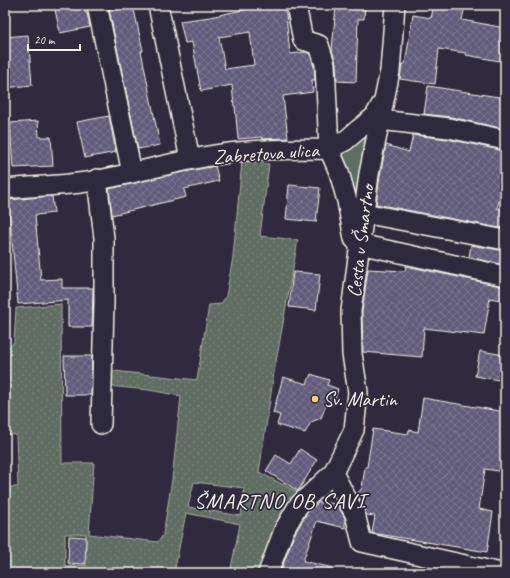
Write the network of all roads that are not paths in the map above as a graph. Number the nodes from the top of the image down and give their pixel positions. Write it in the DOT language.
graph roads {
  1 [pos="97,5"];
  2 [pos="158,5"];
  3 [pos="296,5"];
  4 [pos="395,5"];
  5 [pos="385,98"];
  6 [pos="380,120"];
  7 [pos="505,140"];
  8 [pos="329,149"];
  9 [pos="190,159"];
  10 [pos="132,173"];
  11 [pos="97,180"];
  12 [pos="5,189"];
  13 [pos="363,213"];
  14 [pos="505,240"];
  15 [pos="358,250"];
  16 [pos="505,276"];
  17 [pos="101,424"];
  18 [pos="333,473"];
  19 [pos="268,573"];
  20 [pos="502,573"];
  1 -- 10 [label="street"];
  2 -- 9 [label="street, Zabretova ulica"];
  3 -- 8 [label="street, Zabretova ulica"];
  4 -- 5 [label="street, Cesta v Šmartno"];
  5 -- 6 [label="street, Cesta v Šmartno"];
  5 -- 8 [label="street"];
  6 -- 7 [label="street"];
  6 -- 13 [label="street, Cesta v Šmartno"];
  8 -- 9 [label="street, Zabretova ulica"];
  8 -- 15 [label="street"];
  9 -- 10 [label="street, Zabretova ulica"];
  10 -- 11 [label="street, Zabretova ulica"];
  11 -- 12 [label="street, Zabretova ulica"];
  11 -- 17 [label="street"];
  13 -- 14 [label="street"];
  13 -- 15 [label="street, Cesta v Šmartno"];
  15 -- 16 [label="street"];
  15 -- 18 [label="street, Cesta v Šmartno"];
  18 -- 19 [label="street, Cesta v Šmartno"];
  18 -- 20 [label="street"];
}
